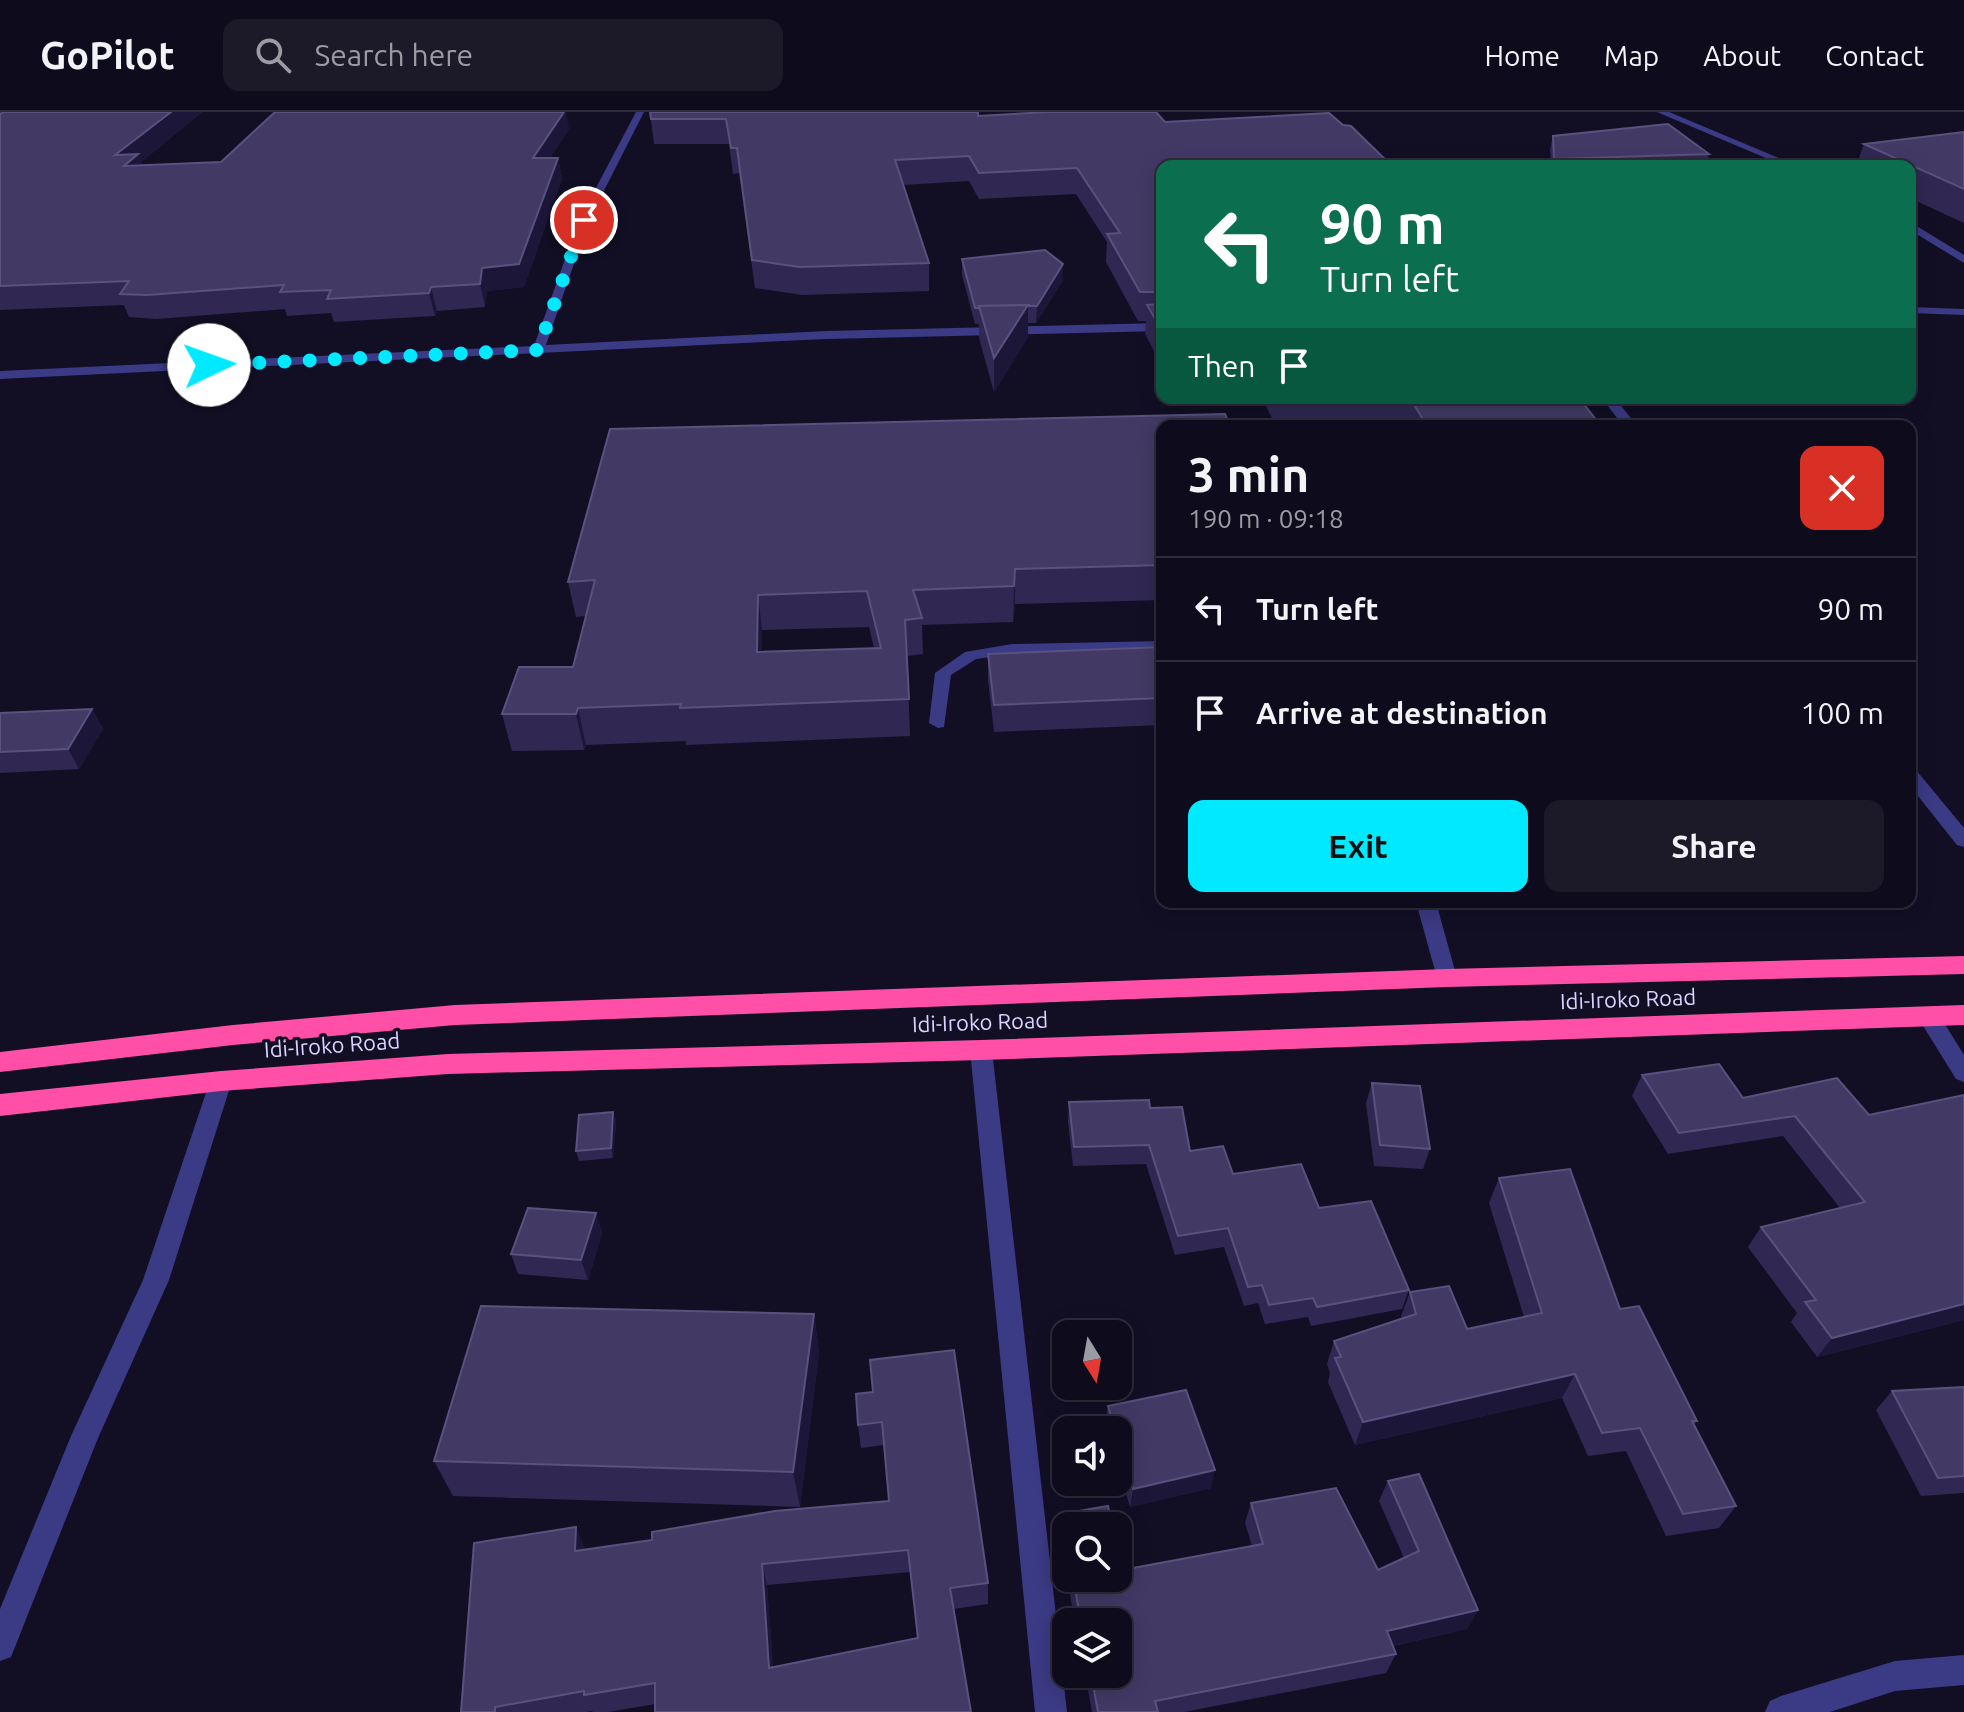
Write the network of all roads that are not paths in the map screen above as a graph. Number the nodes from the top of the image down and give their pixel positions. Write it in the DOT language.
graph roads {
  1 [pos="640,112"];
  2 [pos="1661,112"];
  3 [pos="1778,160"];
  4 [pos="1916,229"];
  5 [pos="1964,260"];
  6 [pos="1916,310"];
  7 [pos="1964,312"];
  8 [pos="1156,327"];
  9 [pos="538,350"];
  10 [pos="0,375"];
  11 [pos="1613,404"];
  12 [pos="1625,420"];
  13 [pos="1156,646"];
  14 [pos="938,723"];
  15 [pos="1916,781"];
  16 [pos="1964,841"];
  17 [pos="1428,908"];
  18 [pos="1964,965"];
  19 [pos="1447,978"];
  20 [pos="1964,1015"];
  21 [pos="1928,1016"];
  22 [pos="981,1050"];
  23 [pos="0,1062"];
  24 [pos="1964,1073"];
  25 [pos="221,1081"];
  26 [pos="0,1105"];
  27 [pos="0,1646"];
  28 [pos="1964,1670"];
  29 [pos="1051,1712"];
  30 [pos="1781,1712"];
  1 -- 9 [label="street"];
  2 -- 3 [label="street"];
  4 -- 5 [label="street"];
  6 -- 7 [label="street"];
  8 -- 9 [label="street"];
  9 -- 10 [label="street"];
  11 -- 12 [label="street"];
  13 -- 14 [label="street"];
  15 -- 16 [label="street"];
  17 -- 19 [label="street"];
  18 -- 19 [label="highway"];
  19 -- 23 [label="highway"];
  20 -- 21 [label="highway, Idi-Iroko Road"];
  21 -- 22 [label="highway, Idi-Iroko Road"];
  21 -- 24 [label="street"];
  22 -- 25 [label="highway, Idi-Iroko Road"];
  22 -- 29 [label="street"];
  25 -- 26 [label="highway, Idi-Iroko Road"];
  25 -- 27 [label="street"];
  28 -- 30 [label="street"];
}
